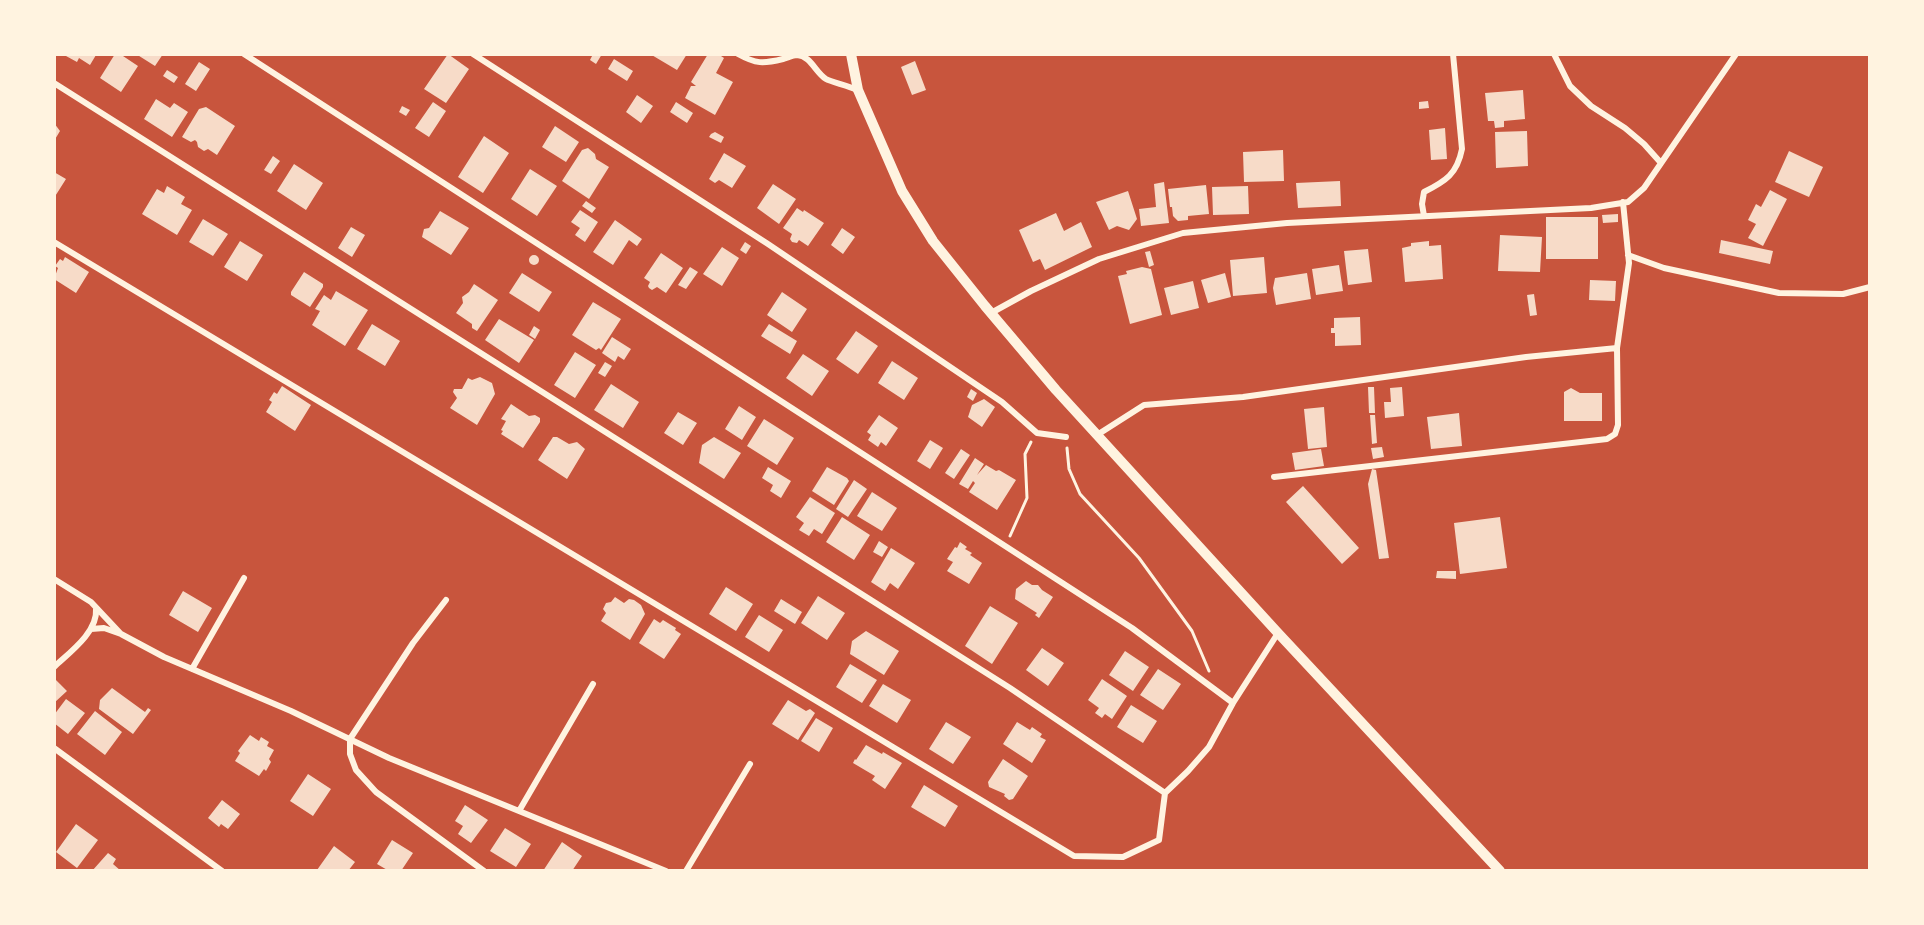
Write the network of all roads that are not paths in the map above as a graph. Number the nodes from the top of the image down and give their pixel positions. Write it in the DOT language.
graph roads {
  1 [pos="244,54"];
  2 [pos="473,54"];
  3 [pos="738,54"];
  4 [pos="850,54"];
  5 [pos="1453,54"];
  6 [pos="1554,54"];
  7 [pos="1736,54"];
  8 [pos="54,83"];
  9 [pos="858,90"];
  10 [pos="1661,163"];
  11 [pos="1623,202"];
  12 [pos="1424,216"];
  13 [pos="54,242"];
  14 [pos="1628,255"];
  15 [pos="1870,287"];
  16 [pos="991,313"];
  17 [pos="1617,348"];
  18 [pos="1097,435"];
  19 [pos="1066,437"];
  20 [pos="1274,477"];
  21 [pos="244,578"];
  22 [pos="54,579"];
  23 [pos="446,600"];
  24 [pos="96,607"];
  25 [pos="91,629"];
  26 [pos="1278,633"];
  27 [pos="121,634"];
  28 [pos="54,667"];
  29 [pos="192,669"];
  30 [pos="592,684"];
  31 [pos="1233,703"];
  32 [pos="350,739"];
  33 [pos="54,748"];
  34 [pos="750,764"];
  35 [pos="1165,793"];
  36 [pos="519,811"];
  37 [pos="222,871"];
  38 [pos="484,871"];
  39 [pos="666,871"];
  40 [pos="686,871"];
  41 [pos="1500,871"];
  1 -- 31 [label="street"];
  2 -- 19 [label="street"];
  3 -- 9 [label="street"];
  4 -- 9 [label="main road"];
  5 -- 12 [label="street"];
  6 -- 10 [label="street"];
  7 -- 10 [label="street"];
  8 -- 35 [label="street"];
  9 -- 16 [label="main road"];
  10 -- 11 [label="street"];
  11 -- 12 [label="street"];
  11 -- 14 [label="street"];
  12 -- 16 [label="street"];
  13 -- 35 [label="street"];
  14 -- 15 [label="street"];
  14 -- 17 [label="street"];
  16 -- 18 [label="main road"];
  17 -- 18 [label="street"];
  17 -- 20 [label="street"];
  18 -- 26 [label="main road"];
  21 -- 29 [label="street"];
  22 -- 24 [label="street"];
  23 -- 32 [label="street"];
  24 -- 25 [label="street"];
  24 -- 27 [label="street"];
  25 -- 27 [label="street"];
  25 -- 28 [label="street"];
  26 -- 31 [label="street"];
  26 -- 41 [label="main road"];
  27 -- 29 [label="street"];
  29 -- 32 [label="street"];
  30 -- 36 [label="street"];
  31 -- 35 [label="street"];
  32 -- 36 [label="street"];
  32 -- 38 [label="street"];
  33 -- 37 [label="street"];
  34 -- 40 [label="street"];
  36 -- 39 [label="street"];
}
